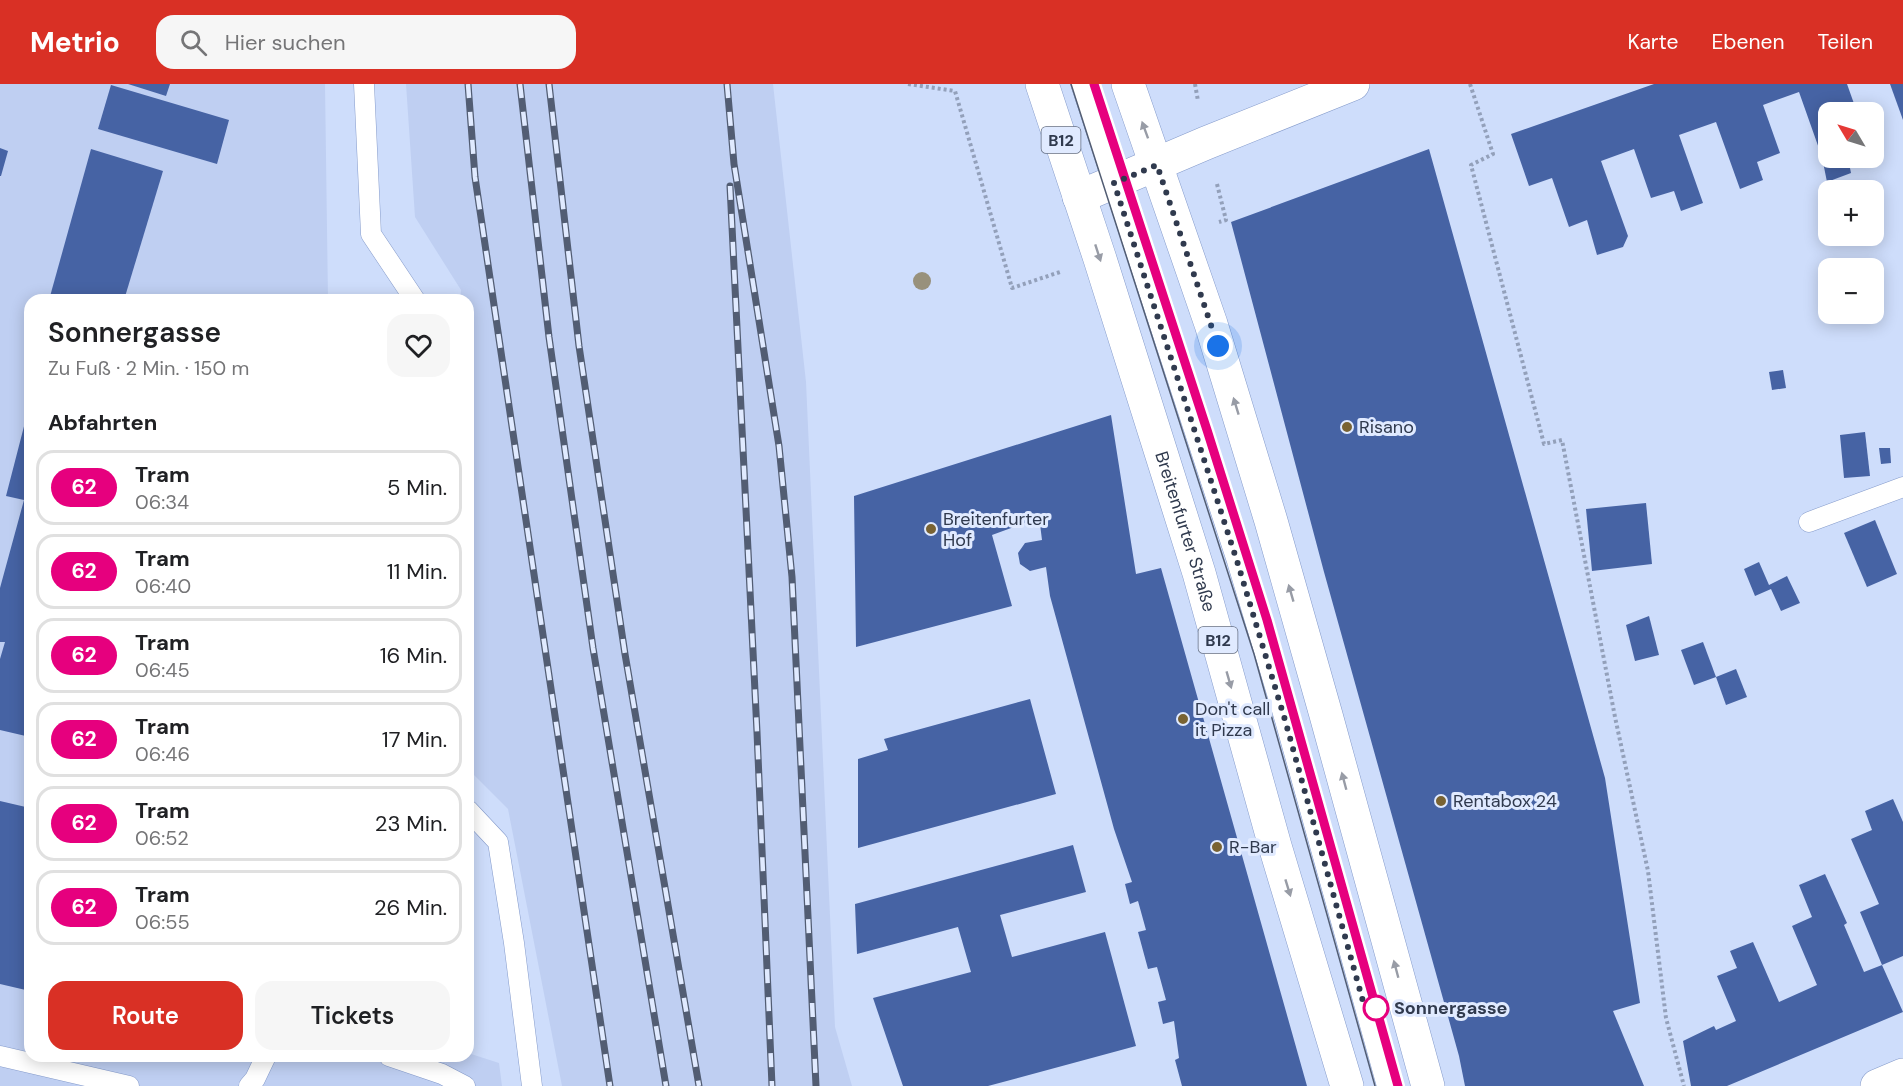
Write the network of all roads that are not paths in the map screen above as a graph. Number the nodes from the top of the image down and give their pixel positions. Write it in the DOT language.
graph roads {
  1 [pos="364,84"];
  2 [pos="1042,84"];
  3 [pos="1081,84"];
  4 [pos="1128,84"];
  5 [pos="1353,84"];
  6 [pos="1157,165"];
  7 [pos="1114,183"];
  8 [pos="1079,197"];
  9 [pos="411,294"];
  10 [pos="1903,488"];
  11 [pos="1809,522"];
  12 [pos="474,816"];
  13 [pos="0,1056"];
  14 [pos="24,1062"];
  15 [pos="26,1062"];
  16 [pos="263,1062"];
  17 [pos="407,1062"];
  18 [pos="1903,1075"];
  19 [pos="129,1086"];
  20 [pos="249,1086"];
  21 [pos="465,1086"];
  22 [pos="532,1086"];
  23 [pos="1347,1086"];
  24 [pos="1387,1086"];
  25 [pos="1428,1086"];
  26 [pos="1877,1086"];
  1 -- 9 [label="lane"];
  2 -- 8 [label="main road, Breitenfurter Straße / B12"];
  3 -- 7 [label="lane"];
  6 -- 4 [label="main road, one-way"];
  5 -- 6 [label="main road"];
  6 -- 7 [label="main road"];
  25 -- 6 [label="main road, one-way"];
  7 -- 8 [label="main road"];
  7 -- 24 [label="lane"];
  8 -- 23 [label="main road, Breitenfurter Straße / B12, one-way"];
  10 -- 11 [label="lane"];
  12 -- 22 [label="lane"];
  13 -- 14 [label="lane"];
  15 -- 19 [label="lane"];
  16 -- 20 [label="lane"];
  17 -- 21 [label="lane"];
  18 -- 26 [label="main road"];
}
